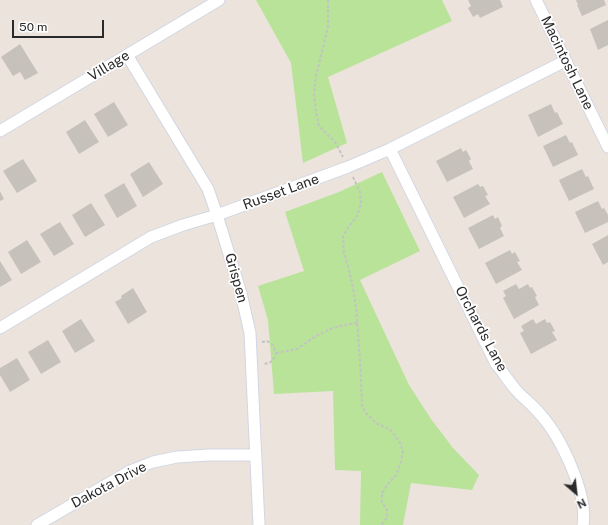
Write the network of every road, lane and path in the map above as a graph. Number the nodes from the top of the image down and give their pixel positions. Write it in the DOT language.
graph roads {
  1 [pos="219,0"];
  2 [pos="328,0"];
  3 [pos="536,0"];
  4 [pos="127,55"];
  5 [pos="565,61"];
  6 [pos="0,131"];
  7 [pos="608,148"];
  8 [pos="390,149"];
  9 [pos="348,167"];
  10 [pos="217,215"];
  11 [pos="358,323"];
  12 [pos="0,328"];
  13 [pos="251,343"];
  14 [pos="276,352"];
  15 [pos="252,365"];
  16 [pos="256,455"];
  17 [pos="37,525"];
  18 [pos="259,525"];
  19 [pos="381,525"];
  20 [pos="583,525"];
  1 -- 4 [label="street, Village"];
  2 -- 9 [label="path"];
  3 -- 5 [label="street, Macintosh Lane"];
  4 -- 6 [label="street, Village"];
  4 -- 10 [label="street, Grispen"];
  5 -- 7 [label="street, Macintosh Lane"];
  5 -- 8 [label="street, Russet Lane"];
  8 -- 9 [label="street, Russet Lane"];
  8 -- 20 [label="street, Orchards Lane"];
  9 -- 10 [label="street, Russet Lane"];
  9 -- 11 [label="path"];
  10 -- 12 [label="street, Russet Lane"];
  10 -- 13 [label="street, Grispen"];
  11 -- 14 [label="path"];
  11 -- 19 [label="path"];
  13 -- 14 [label="path"];
  13 -- 15 [label="street, Grispen"];
  14 -- 15 [label="path"];
  15 -- 16 [label="street, Grispen"];
  16 -- 17 [label="street, Dakota Drive"];
  16 -- 18 [label="street, Grispen"];
}
